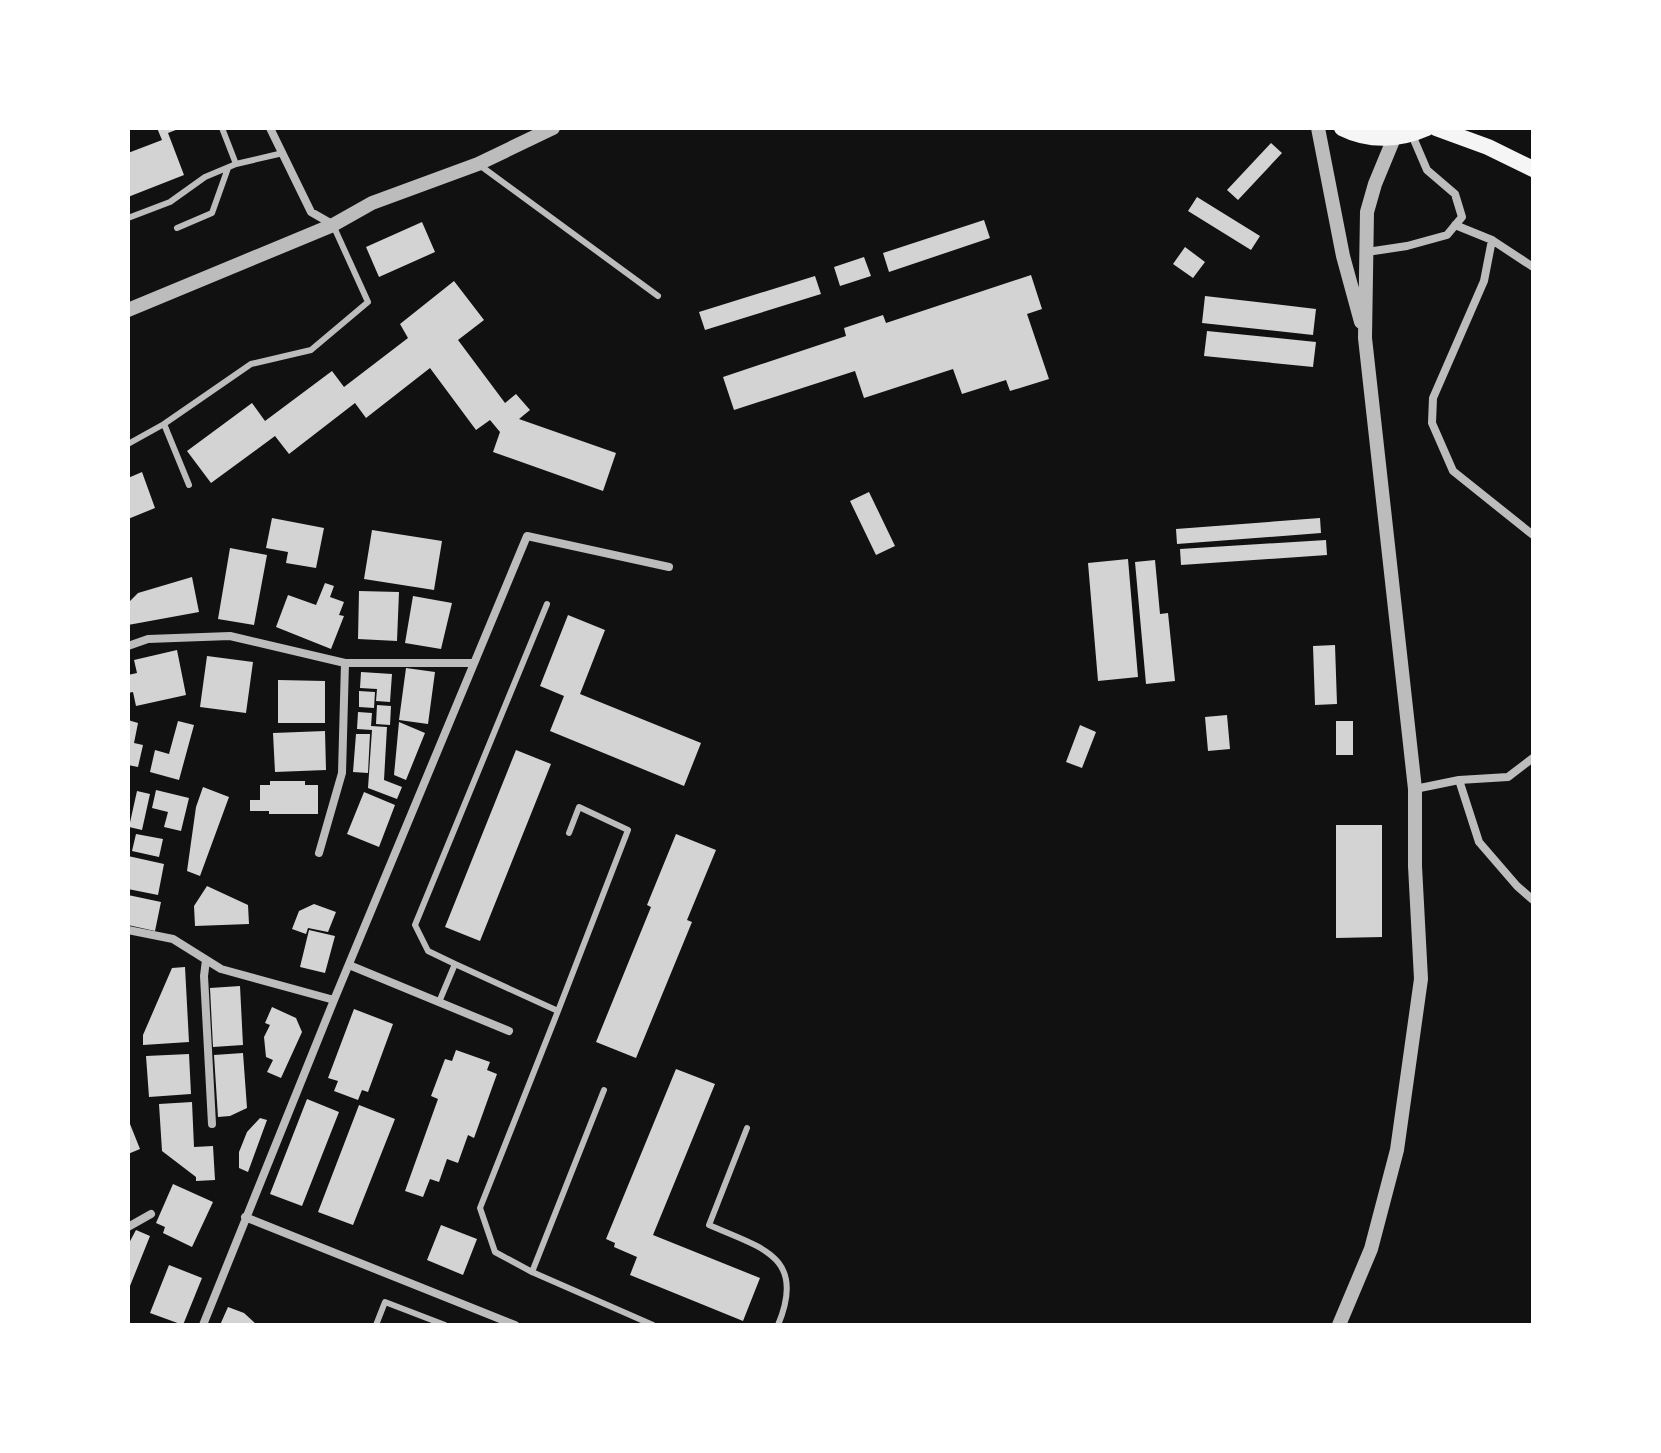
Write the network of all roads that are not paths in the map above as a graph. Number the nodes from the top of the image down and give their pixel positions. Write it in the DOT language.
graph roads {
  1 [pos="222,128"];
  2 [pos="270,128"];
  3 [pos="553,128"];
  4 [pos="1318,128"];
  5 [pos="1342,128"];
  6 [pos="1436,128"];
  7 [pos="1420,131"];
  8 [pos="1394,138"];
  9 [pos="283,153"];
  10 [pos="236,164"];
  11 [pos="478,164"];
  12 [pos="228,168"];
  13 [pos="1533,169"];
  14 [pos="128,218"];
  15 [pos="333,225"];
  16 [pos="1455,225"];
  17 [pos="177,228"];
  18 [pos="1492,240"];
  19 [pos="1367,252"];
  20 [pos="1533,267"];
  21 [pos="658,296"];
  22 [pos="128,310"];
  23 [pos="1365,338"];
  24 [pos="164,424"];
  25 [pos="128,444"];
  26 [pos="189,485"];
  27 [pos="1533,535"];
  28 [pos="669,567"];
  29 [pos="547,604"];
  30 [pos="128,646"];
  31 [pos="345,663"];
  32 [pos="473,663"];
  33 [pos="1533,758"];
  34 [pos="1459,780"];
  35 [pos="1415,789"];
  36 [pos="569,833"];
  37 [pos="319,853"];
  38 [pos="1533,900"];
  39 [pos="128,930"];
  40 [pos="206,960"];
  41 [pos="455,964"];
  42 [pos="349,965"];
  43 [pos="334,1000"];
  44 [pos="439,1002"];
  45 [pos="558,1011"];
  46 [pos="509,1031"];
  47 [pos="604,1090"];
  48 [pos="212,1124"];
  49 [pos="747,1128"];
  50 [pos="151,1214"];
  51 [pos="245,1217"];
  52 [pos="128,1227"];
  53 [pos="532,1272"];
  54 [pos="429,1322"];
  55 [pos="203,1325"];
  56 [pos="376,1325"];
  57 [pos="445,1325"];
  58 [pos="515,1325"];
  59 [pos="653,1325"];
  60 [pos="778,1325"];
  61 [pos="1339,1325"];
  1 -- 10 [label="lane"];
  2 -- 9 [label="street"];
  3 -- 11 [label="street"];
  4 -- 23 [label="street"];
  5 -- 8 [label="main road"];
  6 -- 13 [label="main road"];
  7 -- 8 [label="main road"];
  7 -- 16 [label="street"];
  8 -- 19 [label="street"];
  9 -- 10 [label="lane"];
  9 -- 15 [label="street"];
  10 -- 12 [label="lane"];
  11 -- 15 [label="street"];
  11 -- 21 [label="lane"];
  12 -- 14 [label="lane"];
  12 -- 17 [label="lane"];
  15 -- 22 [label="street"];
  15 -- 24 [label="lane"];
  16 -- 18 [label="street"];
  16 -- 19 [label="street"];
  18 -- 20 [label="street"];
  18 -- 27 [label="street"];
  19 -- 23 [label="street"];
  23 -- 35 [label="street"];
  24 -- 25 [label="lane"];
  24 -- 26 [label="lane"];
  28 -- 32 [label="street"];
  29 -- 41 [label="lane"];
  30 -- 31 [label="street"];
  31 -- 32 [label="street"];
  31 -- 37 [label="street"];
  32 -- 42 [label="street"];
  33 -- 34 [label="street"];
  34 -- 35 [label="street"];
  34 -- 38 [label="street"];
  35 -- 61 [label="street"];
  36 -- 45 [label="lane"];
  39 -- 40 [label="street"];
  40 -- 43 [label="street"];
  40 -- 48 [label="street"];
  41 -- 44 [label="lane"];
  41 -- 45 [label="lane"];
  42 -- 43 [label="street"];
  42 -- 44 [label="street"];
  43 -- 51 [label="street"];
  44 -- 46 [label="street"];
  45 -- 53 [label="lane"];
  47 -- 53 [label="lane"];
  49 -- 60 [label="lane"];
  50 -- 52 [label="street"];
  51 -- 55 [label="street"];
  51 -- 58 [label="street"];
  53 -- 59 [label="lane"];
  54 -- 56 [label="lane"];
  54 -- 57 [label="lane"];
}
